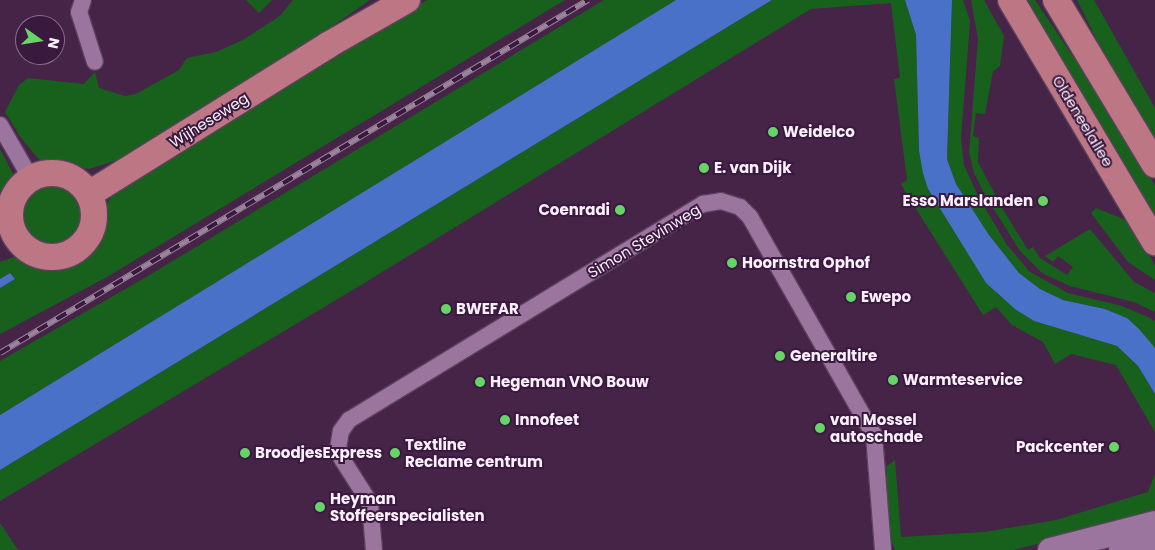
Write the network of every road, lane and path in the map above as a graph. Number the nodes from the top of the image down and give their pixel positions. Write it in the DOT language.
graph roads {
  1 [pos="83,0"];
  2 [pos="386,0"];
  3 [pos="407,0"];
  4 [pos="1011,0"];
  5 [pos="1056,0"];
  6 [pos="328,45"];
  7 [pos="95,62"];
  8 [pos="0,125"];
  9 [pos="1155,165"];
  10 [pos="31,179"];
  11 [pos="89,194"];
  12 [pos="8,242"];
  13 [pos="1155,243"];
  14 [pos="1155,523"];
  15 [pos="1155,544"];
  16 [pos="1111,545"];
  17 [pos="374,550"];
  18 [pos="883,550"];
  19 [pos="1050,550"];
  1 -- 7 [label="street"];
  2 -- 6 [label="main road, Wijheseweg"];
  3 -- 6 [label="main road, Wijheseweg"];
  4 -- 13 [label="main road, Oldeneelallee"];
  5 -- 9 [label="main road"];
  6 -- 11 [label="main road, Wijheseweg"];
  8 -- 10 [label="street"];
  10 -- 11 [label="main road"];
  10 -- 12 [label="main road"];
  11 -- 12 [label="main road"];
  14 -- 16 [label="street"];
  15 -- 16 [label="street"];
  16 -- 19 [label="street"];
  17 -- 18 [label="street, Simon Stevinweg"];
}
